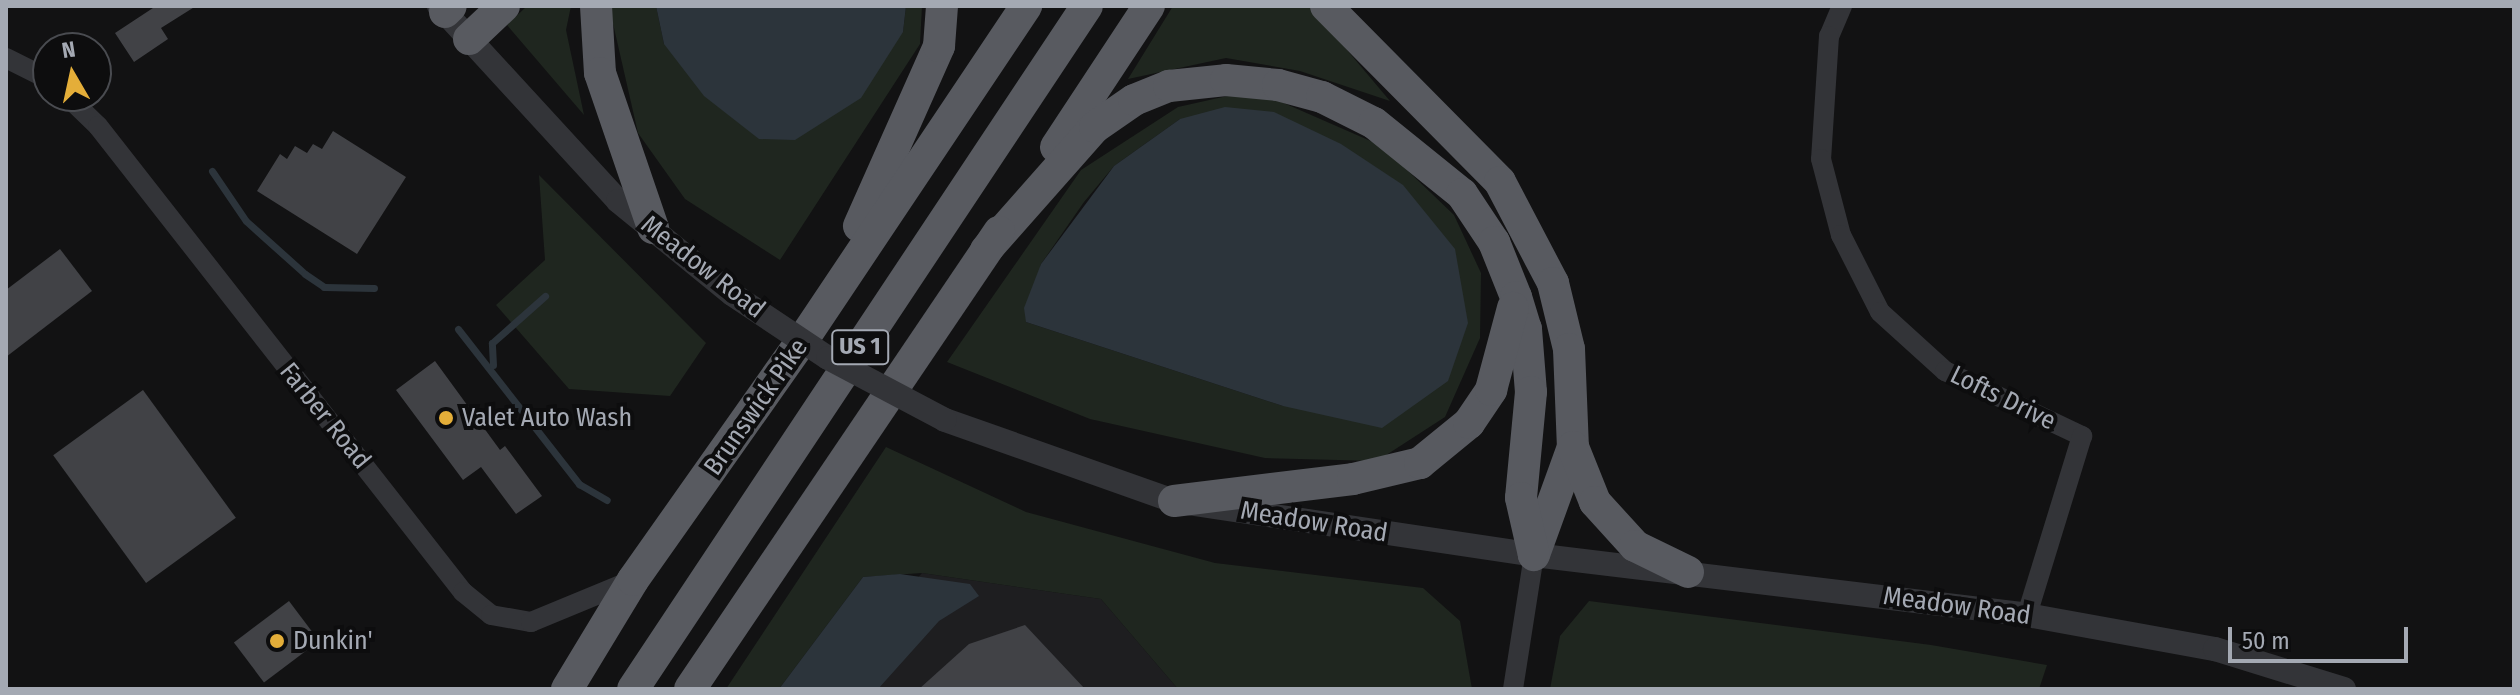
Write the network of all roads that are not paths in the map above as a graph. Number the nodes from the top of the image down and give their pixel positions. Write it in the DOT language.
graph roads {
  1 [pos="504,6"];
  2 [pos="596,6"];
  3 [pos="942,6"];
  4 [pos="1026,6"];
  5 [pos="1087,6"];
  6 [pos="1149,6"];
  7 [pos="1326,6"];
  8 [pos="1842,6"];
  9 [pos="445,8"];
  10 [pos="469,39"];
  11 [pos="6,58"];
  12 [pos="32,71"];
  13 [pos="84,112"];
  14 [pos="653,228"];
  15 [pos="986,250"];
  16 [pos="1516,297"];
  17 [pos="806,335"];
  18 [pos="1573,447"];
  19 [pos="1174,501"];
  20 [pos="1534,555"];
  21 [pos="1688,572"];
  22 [pos="633,580"];
  23 [pos="2027,615"];
  24 [pos="567,689"];
  25 [pos="633,689"];
  26 [pos="690,689"];
  27 [pos="1513,689"];
  28 [pos="2344,689"];
  1 -- 10 [label="highway"];
  2 -- 14 [label="highway"];
  3 -- 17 [label="highway"];
  4 -- 17 [label="highway, Brunswick Pike / US 1"];
  5 -- 25 [label="highway, Brunswick Pike / US 1"];
  6 -- 15 [label="highway"];
  7 -- 18 [label="highway"];
  8 -- 23 [label="street, Lofts Drive"];
  9 -- 10 [label="street, Meadow Road"];
  10 -- 14 [label="street, Meadow Road"];
  11 -- 12 [label="street"];
  13 -- 22 [label="street, Farber Road"];
  14 -- 19 [label="street, Meadow Road, bridge"];
  15 -- 16 [label="highway"];
  15 -- 26 [label="highway"];
  16 -- 19 [label="highway"];
  16 -- 20 [label="highway"];
  17 -- 22 [label="highway, Brunswick Pike / US 1"];
  18 -- 20 [label="highway"];
  18 -- 21 [label="highway"];
  19 -- 20 [label="street, Meadow Road"];
  20 -- 21 [label="street, Meadow Road"];
  20 -- 27 [label="street"];
  21 -- 23 [label="street, Meadow Road"];
  22 -- 24 [label="highway, Brunswick Pike / US 1"];
  23 -- 28 [label="street, Meadow Road"];
}
